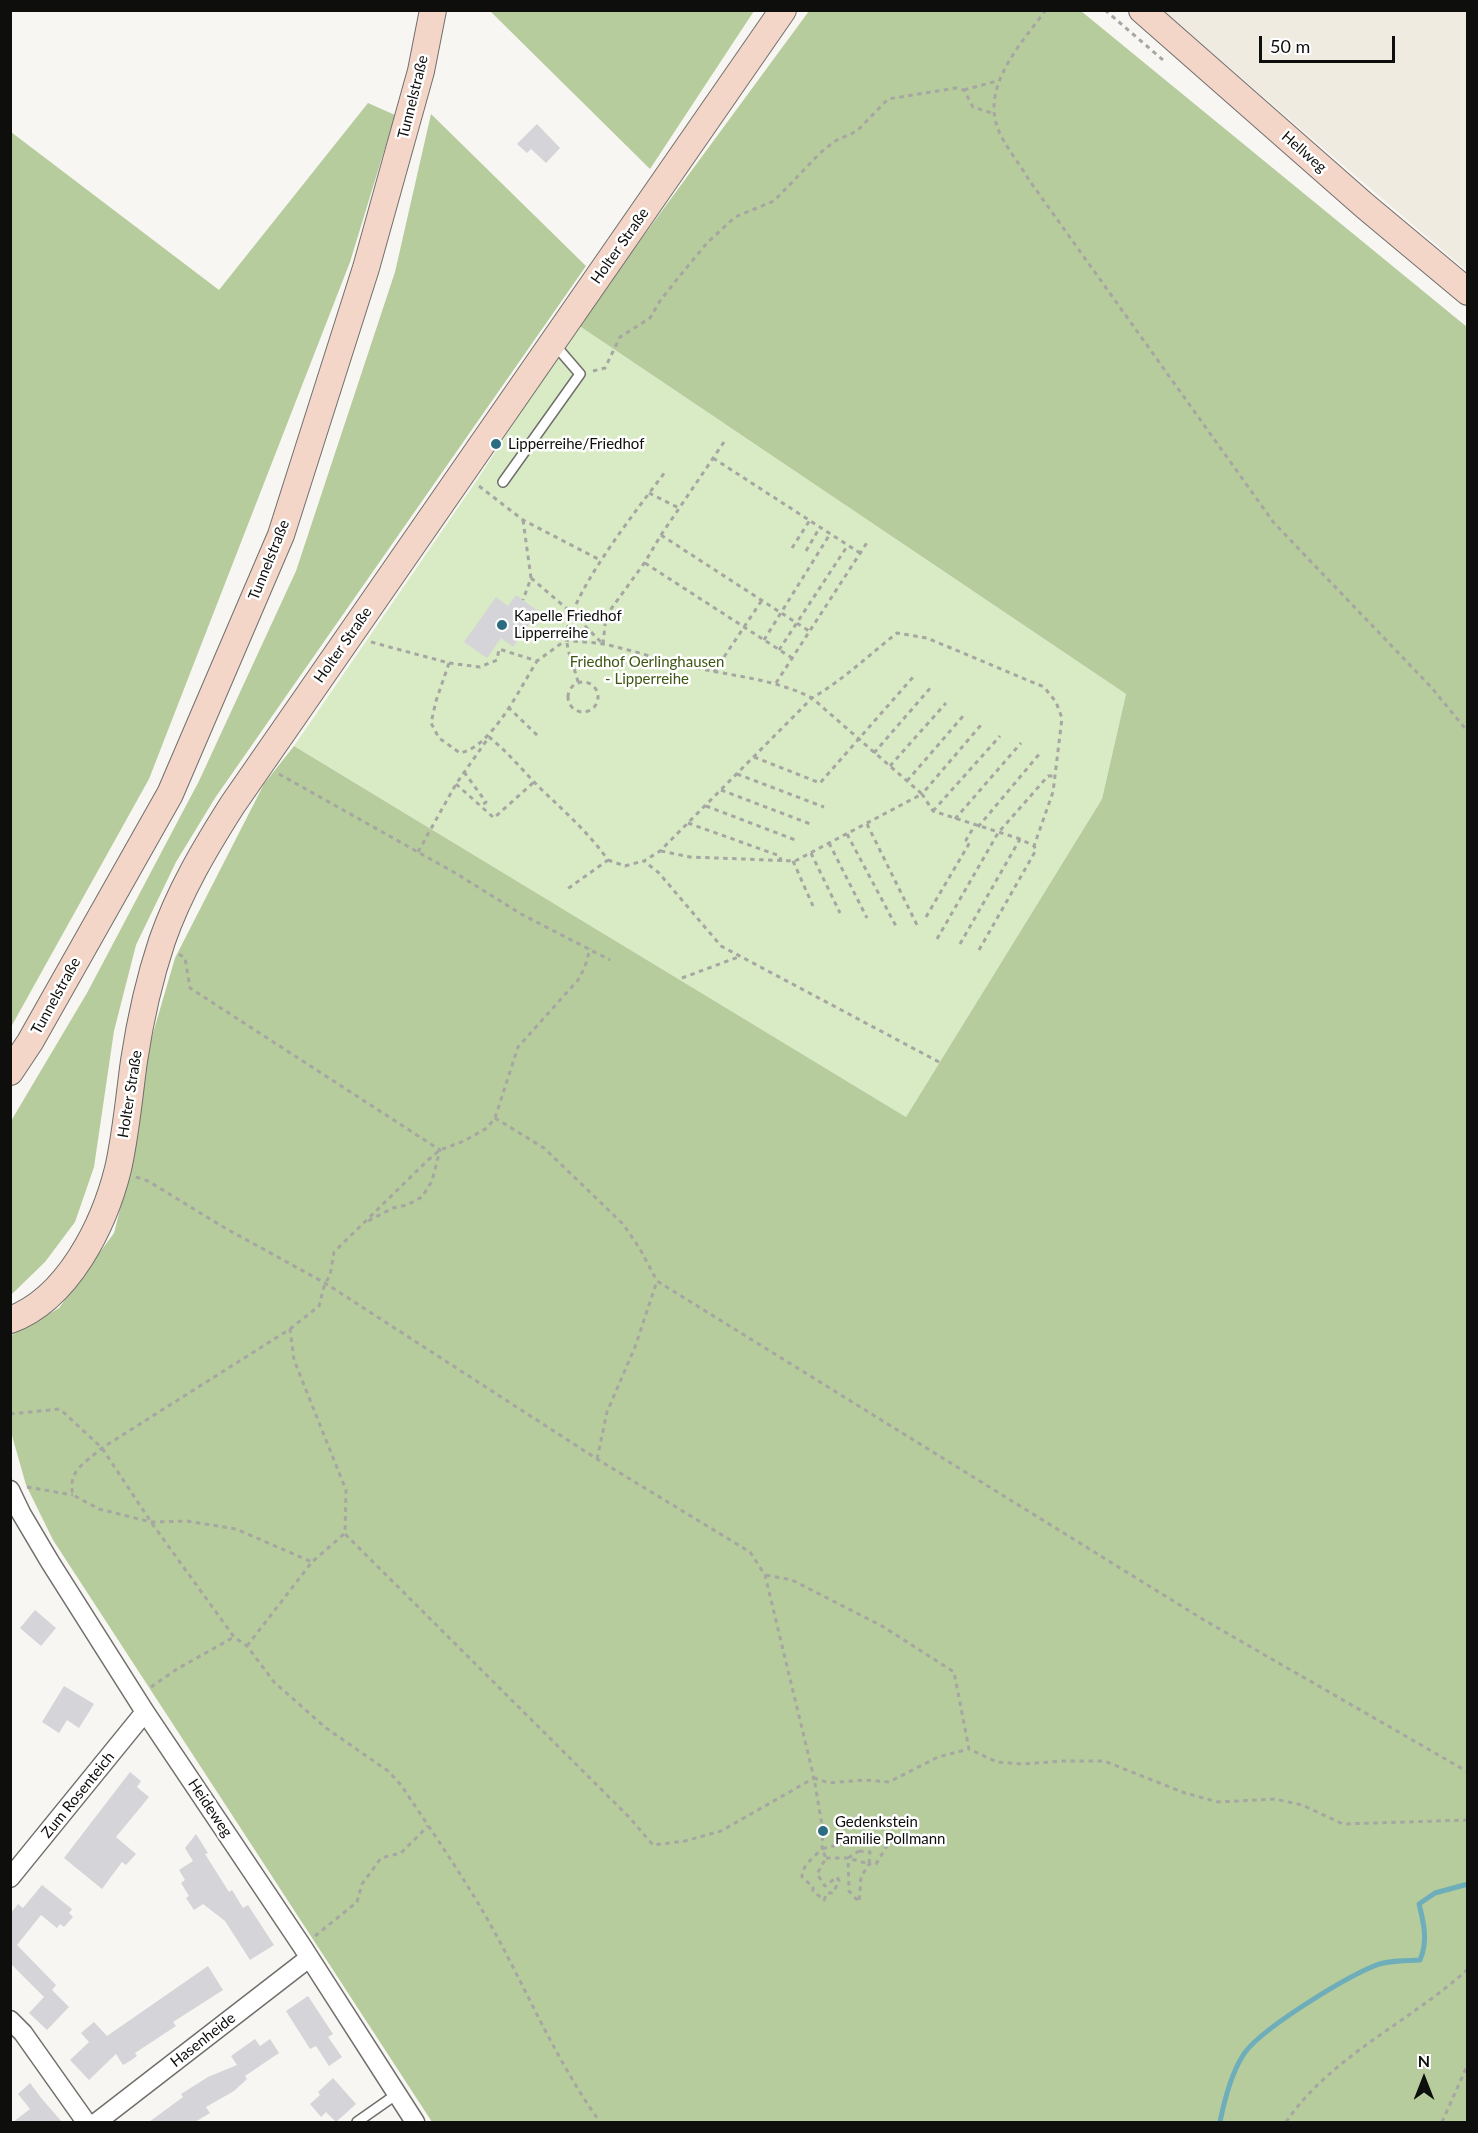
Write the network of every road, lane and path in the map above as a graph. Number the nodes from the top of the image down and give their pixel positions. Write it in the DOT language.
graph roads {
  1 [pos="433,10"];
  2 [pos="783,10"];
  3 [pos="1046,10"];
  4 [pos="1142,10"];
  5 [pos="997,81"];
  6 [pos="964,90"];
  7 [pos="995,114"];
  8 [pos="1467,292"];
  9 [pos="553,343"];
  10 [pos="580,374"];
  11 [pos="724,441"];
  12 [pos="713,458"];
  13 [pos="665,472"];
  14 [pos="462,474"];
  15 [pos="503,482"];
  16 [pos="649,493"];
  17 [pos="679,508"];
  18 [pos="523,520"];
  19 [pos="810,520"];
  20 [pos="820,527"];
  21 [pos="830,534"];
  22 [pos="661,535"];
  23 [pos="868,542"];
  24 [pos="848,545"];
  25 [pos="792,548"];
  26 [pos="806,551"];
  27 [pos="860,553"];
  28 [pos="600,560"];
  29 [pos="645,562"];
  30 [pos="531,578"];
  31 [pos="523,600"];
  32 [pos="762,600"];
  33 [pos="572,613"];
  34 [pos="782,613"];
  35 [pos="798,623"];
  36 [pos="743,627"];
  37 [pos="352,631"];
  38 [pos="809,631"];
  39 [pos="566,640"];
  40 [pos="764,640"];
  41 [pos="603,644"];
  42 [pos="779,650"];
  43 [pos="792,658"];
  44 [pos="537,661"];
  45 [pos="449,663"];
  46 [pos="714,672"];
  47 [pos="914,676"];
  48 [pos="578,682"];
  49 [pos="776,683"];
  50 [pos="932,686"];
  51 [pos="812,698"];
  52 [pos="946,703"];
  53 [pos="508,707"];
  54 [pos="964,715"];
  55 [pos="981,725"];
  56 [pos="1467,732"];
  57 [pos="1000,736"];
  58 [pos="489,737"];
  59 [pos="539,737"];
  60 [pos="858,738"];
  61 [pos="1021,743"];
  62 [pos="1041,752"];
  63 [pos="874,753"];
  64 [pos="754,757"];
  65 [pos="261,764"];
  66 [pos="890,766"];
  67 [pos="464,772"];
  68 [pos="737,774"];
  69 [pos="1055,776"];
  70 [pos="907,781"];
  71 [pos="534,782"];
  72 [pos="456,784"];
  73 [pos="721,790"];
  74 [pos="922,794"];
  75 [pos="481,806"];
  76 [pos="706,806"];
  77 [pos="824,807"];
  78 [pos="933,811"];
  79 [pos="955,819"];
  80 [pos="688,823"];
  81 [pos="867,824"];
  82 [pos="813,825"];
  83 [pos="977,826"];
  84 [pos="998,833"];
  85 [pos="847,834"];
  86 [pos="1020,839"];
  87 [pos="798,841"];
  88 [pos="829,843"];
  89 [pos="1034,846"];
  90 [pos="660,851"];
  91 [pos="418,852"];
  92 [pos="811,853"];
  93 [pos="608,860"];
  94 [pos="644,861"];
  95 [pos="793,861"];
  96 [pos="781,862"];
  97 [pos="566,890"];
  98 [pos="813,906"];
  99 [pos="840,913"];
  100 [pos="927,917"];
  101 [pos="867,918"];
  102 [pos="917,925"];
  103 [pos="897,928"];
  104 [pos="937,939"];
  105 [pos="162,941"];
  106 [pos="960,944"];
  107 [pos="590,948"];
  108 [pos="980,950"];
  109 [pos="741,956"];
  110 [pos="610,960"];
  111 [pos="682,978"];
  112 [pos="939,1062"];
  113 [pos="10,1072"];
  114 [pos="495,1118"];
  115 [pos="440,1150"];
  116 [pos="117,1171"];
  117 [pos="364,1223"];
  118 [pos="657,1281"];
  119 [pos="325,1283"];
  120 [pos="10,1320"];
  121 [pos="290,1329"];
  122 [pos="10,1414"];
  123 [pos="102,1448"];
  124 [pos="597,1459"];
  125 [pos="16,1488"];
  126 [pos="73,1495"];
  127 [pos="151,1522"];
  128 [pos="345,1534"];
  129 [pos="312,1562"];
  130 [pos="765,1575"];
  131 [pos="234,1637"];
  132 [pos="247,1646"];
  133 [pos="141,1705"];
  134 [pos="969,1749"];
  135 [pos="1467,1772"];
  136 [pos="814,1778"];
  137 [pos="1467,1821"];
  138 [pos="428,1826"];
  139 [pos="860,1838"];
  140 [pos="822,1849"];
  141 [pos="859,1851"];
  142 [pos="826,1857"];
  143 [pos="848,1858"];
  144 [pos="869,1864"];
  145 [pos="10,1878"];
  146 [pos="306,1952"];
  147 [pos="1467,1969"];
  148 [pos="10,2020"];
  149 [pos="1467,2064"];
  150 [pos="397,2094"];
  151 [pos="86,2122"];
  152 [pos="97,2122"];
  153 [pos="357,2122"];
  154 [pos="415,2122"];
  155 [pos="600,2122"];
  156 [pos="1286,2122"];
  157 [pos="1442,2122"];
  1 -- 113 [label="street, Tunnelstraße"];
  2 -- 9 [label="street, Holter Straße"];
  3 -- 5 [label="path"];
  4 -- 8 [label="street, Hellweg"];
  5 -- 6 [label="path"];
  5 -- 7 [label="path"];
  6 -- 7 [label="path"];
  6 -- 10 [label="path"];
  7 -- 56 [label="path"];
  9 -- 10 [label="lane"];
  9 -- 14 [label="street, Holter Straße"];
  10 -- 15 [label="lane"];
  11 -- 12 [label="path"];
  12 -- 17 [label="path"];
  12 -- 19 [label="path"];
  13 -- 16 [label="path"];
  14 -- 18 [label="path"];
  14 -- 37 [label="street, Holter Straße"];
  16 -- 17 [label="path"];
  16 -- 28 [label="path"];
  17 -- 22 [label="path"];
  18 -- 28 [label="path"];
  18 -- 30 [label="path"];
  19 -- 20 [label="path"];
  19 -- 25 [label="path"];
  20 -- 21 [label="path"];
  20 -- 26 [label="path"];
  21 -- 24 [label="path"];
  21 -- 34 [label="path"];
  22 -- 29 [label="path"];
  22 -- 32 [label="path"];
  23 -- 27 [label="path"];
  24 -- 27 [label="path"];
  24 -- 35 [label="path"];
  27 -- 38 [label="path"];
  28 -- 33 [label="path"];
  29 -- 36 [label="path"];
  29 -- 41 [label="path"];
  30 -- 31 [label="path"];
  30 -- 33 [label="path"];
  32 -- 34 [label="path"];
  32 -- 36 [label="path"];
  33 -- 39 [label="path"];
  33 -- 41 [label="path"];
  34 -- 35 [label="path"];
  34 -- 40 [label="path"];
  35 -- 38 [label="path"];
  35 -- 42 [label="path"];
  36 -- 40 [label="path"];
  36 -- 46 [label="path"];
  37 -- 45 [label="path"];
  37 -- 65 [label="street, Holter Straße"];
  38 -- 43 [label="path"];
  39 -- 41 [label="path"];
  39 -- 44 [label="path"];
  39 -- 48 [label="path"];
  40 -- 42 [label="path"];
  41 -- 46 [label="path"];
  42 -- 43 [label="path"];
  43 -- 49 [label="path"];
  44 -- 45 [label="path"];
  44 -- 53 [label="path"];
  45 -- 58 [label="path"];
  46 -- 49 [label="path"];
  47 -- 60 [label="path"];
  48 -- 48 [label="path"];
  49 -- 51 [label="path"];
  50 -- 63 [label="path"];
  51 -- 60 [label="path"];
  51 -- 64 [label="path"];
  51 -- 69 [label="path"];
  52 -- 66 [label="path"];
  53 -- 58 [label="path"];
  53 -- 59 [label="path"];
  54 -- 70 [label="path"];
  55 -- 74 [label="path"];
  57 -- 78 [label="path"];
  58 -- 67 [label="path"];
  58 -- 71 [label="path"];
  60 -- 63 [label="path"];
  60 -- 64 [label="path"];
  61 -- 79 [label="path"];
  62 -- 83 [label="path"];
  63 -- 66 [label="path"];
  64 -- 68 [label="path"];
  65 -- 91 [label="path"];
  65 -- 105 [label="street, Holter Straße"];
  66 -- 70 [label="path"];
  67 -- 72 [label="path"];
  67 -- 75 [label="path"];
  68 -- 73 [label="path"];
  68 -- 77 [label="path"];
  69 -- 84 [label="path"];
  69 -- 89 [label="path"];
  70 -- 74 [label="path"];
  71 -- 75 [label="path"];
  71 -- 93 [label="path"];
  72 -- 75 [label="path"];
  72 -- 91 [label="path"];
  73 -- 76 [label="path"];
  73 -- 82 [label="path"];
  74 -- 78 [label="path"];
  74 -- 81 [label="path"];
  76 -- 80 [label="path"];
  76 -- 87 [label="path"];
  78 -- 79 [label="path"];
  79 -- 83 [label="path"];
  80 -- 90 [label="path"];
  80 -- 96 [label="path"];
  81 -- 85 [label="path"];
  81 -- 102 [label="path"];
  83 -- 84 [label="path"];
  83 -- 100 [label="path"];
  84 -- 86 [label="path"];
  84 -- 104 [label="path"];
  85 -- 88 [label="path"];
  85 -- 103 [label="path"];
  86 -- 89 [label="path"];
  86 -- 106 [label="path"];
  88 -- 92 [label="path"];
  88 -- 101 [label="path"];
  89 -- 108 [label="path"];
  90 -- 94 [label="path"];
  90 -- 96 [label="path"];
  91 -- 107 [label="path"];
  92 -- 95 [label="path"];
  92 -- 99 [label="path"];
  93 -- 94 [label="path"];
  93 -- 97 [label="path"];
  94 -- 109 [label="path"];
  95 -- 96 [label="path"];
  95 -- 98 [label="path"];
  105 -- 115 [label="path"];
  105 -- 116 [label="street, Holter Straße"];
  107 -- 110 [label="path"];
  107 -- 114 [label="path"];
  109 -- 111 [label="path"];
  109 -- 112 [label="path"];
  114 -- 115 [label="path"];
  114 -- 118 [label="path"];
  115 -- 117 [label="path"];
  115 -- 117 [label="path"];
  116 -- 119 [label="path"];
  116 -- 120 [label="street, Holter Straße"];
  117 -- 119 [label="path"];
  118 -- 124 [label="path"];
  118 -- 135 [label="path"];
  119 -- 121 [label="path"];
  119 -- 124 [label="path"];
  121 -- 123 [label="path"];
  121 -- 128 [label="path"];
  122 -- 123 [label="path"];
  123 -- 126 [label="path"];
  123 -- 127 [label="path"];
  124 -- 130 [label="path"];
  125 -- 126 [label="path"];
  125 -- 133 [label="street, Heideweg"];
  126 -- 127 [label="path"];
  127 -- 129 [label="path"];
  127 -- 131 [label="path"];
  128 -- 129 [label="path"];
  128 -- 136 [label="path"];
  129 -- 132 [label="path"];
  130 -- 134 [label="path"];
  130 -- 136 [label="path"];
  131 -- 132 [label="path"];
  131 -- 133 [label="path"];
  132 -- 138 [label="path"];
  133 -- 145 [label="street, Zum Rosenteich"];
  133 -- 146 [label="street, Heideweg"];
  134 -- 136 [label="path"];
  134 -- 137 [label="path"];
  136 -- 140 [label="path"];
  138 -- 146 [label="path"];
  138 -- 155 [label="path"];
  139 -- 140 [label="path"];
  139 -- 141 [label="path"];
  139 -- 144 [label="path"];
  140 -- 142 [label="path"];
  140 -- 142 [label="path"];
  141 -- 143 [label="path"];
  141 -- 144 [label="path"];
  142 -- 143 [label="path"];
  143 -- 144 [label="path"];
  143 -- 144 [label="path"];
  146 -- 150 [label="street, Heideweg"];
  146 -- 152 [label="street, Hasenheide"];
  147 -- 156 [label="path"];
  148 -- 151 [label="street"];
  149 -- 157 [label="path"];
  150 -- 153 [label="lane"];
  150 -- 154 [label="street, Heideweg"];
}
